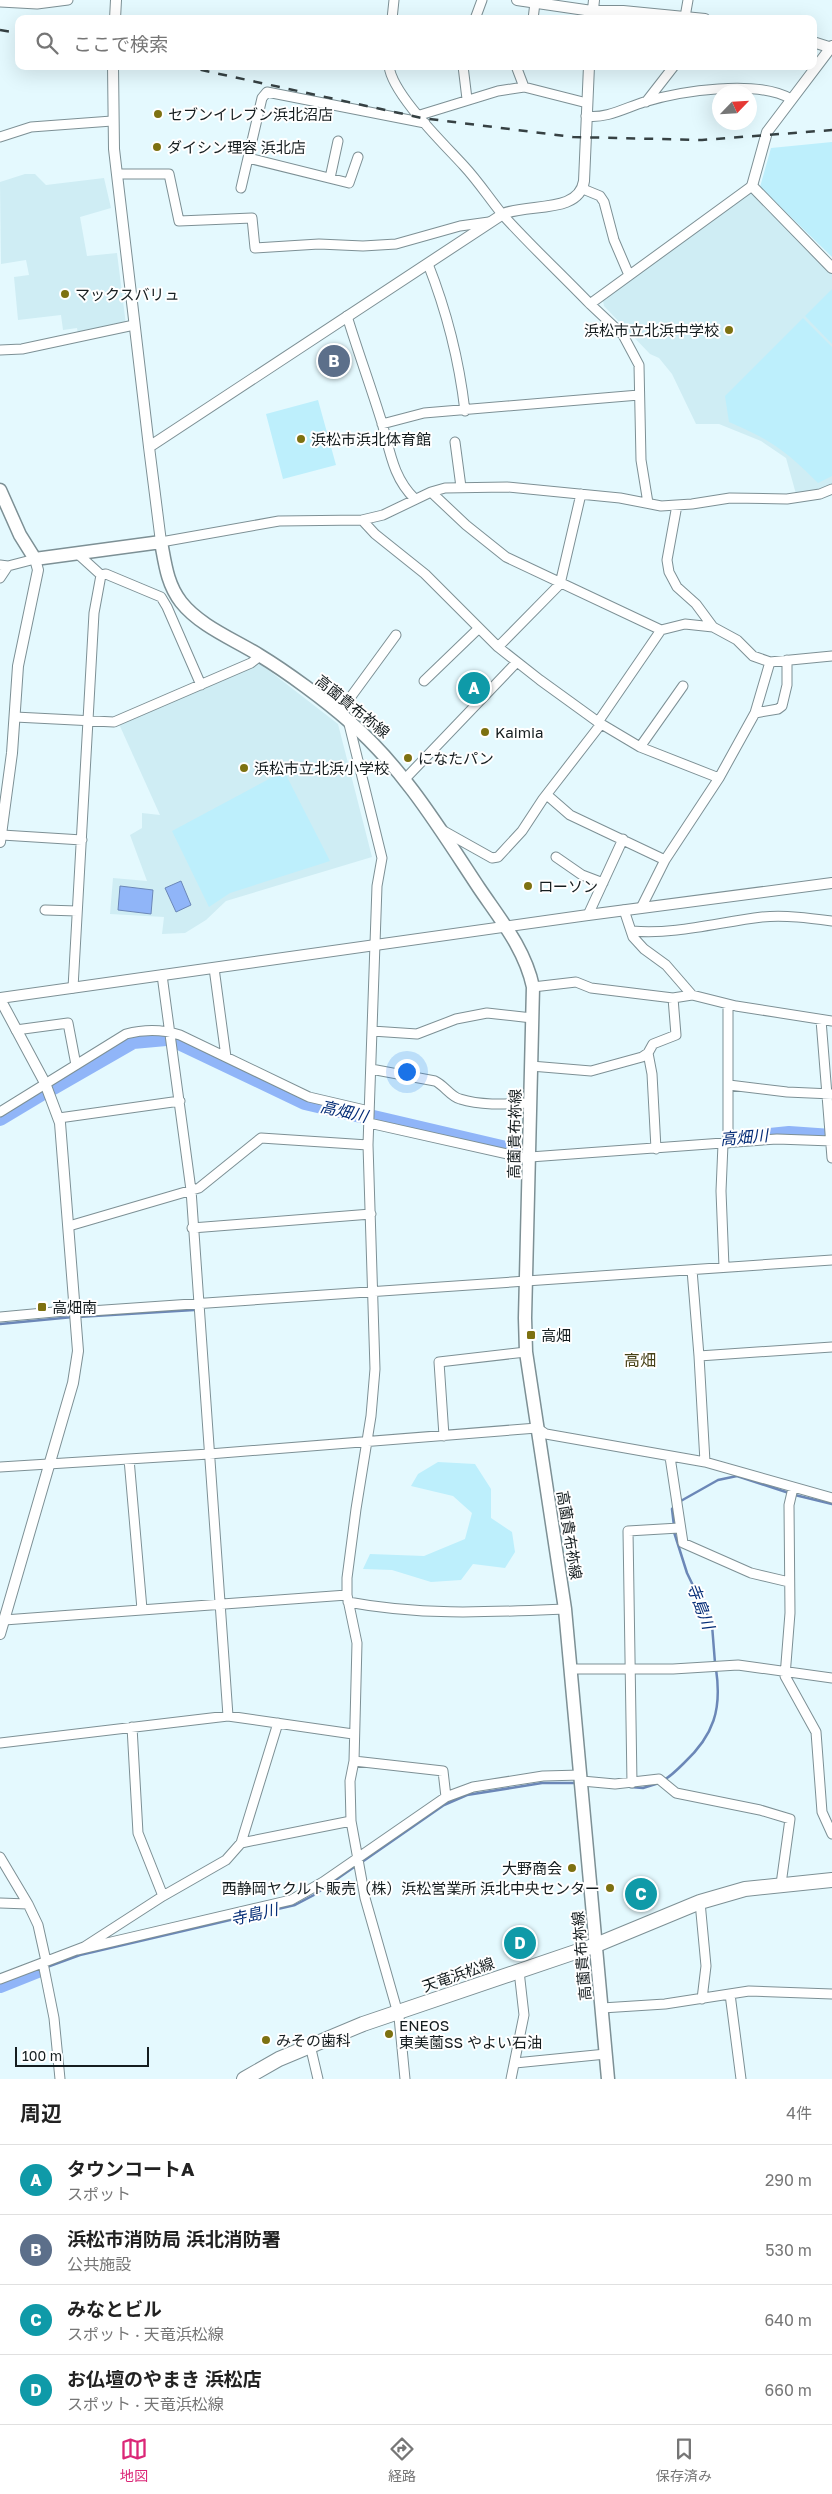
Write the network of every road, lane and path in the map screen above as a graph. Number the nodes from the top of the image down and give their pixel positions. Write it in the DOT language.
graph roads {
  1 [pos="68,0"];
  2 [pos="116,0"];
  3 [pos="394,0"];
  4 [pos="482,0"];
  5 [pos="517,0"];
  6 [pos="594,0"];
  7 [pos="688,0"];
  8 [pos="0,2"];
  9 [pos="535,3"];
  10 [pos="115,15"];
  11 [pos="392,15"];
  12 [pos="476,15"];
  13 [pos="534,15"];
  14 [pos="592,15"];
  15 [pos="664,15"];
  16 [pos="685,15"];
  17 [pos="817,43"];
  18 [pos="832,47"];
  19 [pos="817,66"];
  20 [pos="112,70"];
  21 [pos="390,70"];
  22 [pos="463,70"];
  23 [pos="518,70"];
  24 [pos="589,70"];
  25 [pos="671,70"];
  26 [pos="813,70"];
  27 [pos="524,87"];
  28 [pos="467,99"];
  29 [pos="790,99"];
  30 [pos="646,102"];
  31 [pos="587,103"];
  32 [pos="586,116"];
  33 [pos="422,119"];
  34 [pos="112,121"];
  35 [pos="0,137"];
  36 [pos="338,141"];
  37 [pos="358,156"];
  38 [pos="248,158"];
  39 [pos="117,174"];
  40 [pos="330,178"];
  41 [pos="752,186"];
  42 [pos="241,188"];
  43 [pos="583,189"];
  44 [pos="502,214"];
  45 [pos="492,222"];
  46 [pos="428,264"];
  47 [pos="832,268"];
  48 [pos="629,276"];
  49 [pos="590,304"];
  50 [pos="347,316"];
  51 [pos="134,326"];
  52 [pos="0,350"];
  53 [pos="639,395"];
  54 [pos="464,411"];
  55 [pos="382,424"];
  56 [pos="455,442"];
  57 [pos="149,447"];
  58 [pos="461,487"];
  59 [pos="832,489"];
  60 [pos="0,490"];
  61 [pos="431,492"];
  62 [pos="581,494"];
  63 [pos="416,499"];
  64 [pos="648,504"];
  65 [pos="678,505"];
  66 [pos="362,520"];
  67 [pos="161,542"];
  68 [pos="79,555"];
  69 [pos="35,559"];
  70 [pos="4,565"];
  71 [pos="101,574"];
  72 [pos="0,578"];
  73 [pos="560,584"];
  74 [pos="479,628"];
  75 [pos="713,628"];
  76 [pos="661,630"];
  77 [pos="396,635"];
  78 [pos="498,647"];
  79 [pos="260,656"];
  80 [pos="832,656"];
  81 [pos="787,660"];
  82 [pos="770,662"];
  83 [pos="516,663"];
  84 [pos="424,681"];
  85 [pos="201,685"];
  86 [pos="683,686"];
  87 [pos="756,713"];
  88 [pos="343,716"];
  89 [pos="15,717"];
  90 [pos="88,721"];
  91 [pos="600,723"];
  92 [pos="640,747"];
  93 [pos="719,778"];
  94 [pos="405,779"];
  95 [pos="547,795"];
  96 [pos="440,828"];
  97 [pos="622,839"];
  98 [pos="0,840"];
  99 [pos="82,840"];
  100 [pos="556,857"];
  101 [pos="665,860"];
  102 [pos="602,883"];
  103 [pos="832,883"];
  104 [pos="642,908"];
  105 [pos="45,910"];
  106 [pos="624,910"];
  107 [pos="77,911"];
  108 [pos="588,915"];
  109 [pos="832,921"];
  110 [pos="505,927"];
  111 [pos="632,931"];
  112 [pos="376,946"];
  113 [pos="214,968"];
  114 [pos="162,975"];
  115 [pos="533,987"];
  116 [pos="73,988"];
  117 [pos="692,995"];
  118 [pos="673,998"];
  119 [pos="0,999"];
  120 [pos="728,1005"];
  121 [pos="532,1018"];
  122 [pos="821,1020"];
  123 [pos="832,1021"];
  124 [pos="16,1030"];
  125 [pos="372,1031"];
  126 [pos="170,1032"];
  127 [pos="648,1053"];
  128 [pos="226,1057"];
  129 [pos="76,1064"];
  130 [pos="531,1066"];
  131 [pos="371,1069"];
  132 [pos="45,1083"];
  133 [pos="729,1085"];
  134 [pos="829,1094"];
  135 [pos="180,1101"];
  136 [pos="531,1103"];
  137 [pos="0,1112"];
  138 [pos="369,1117"];
  139 [pos="59,1118"];
  140 [pos="831,1138"];
  141 [pos="727,1141"];
  142 [pos="368,1145"];
  143 [pos="656,1146"];
  144 [pos="530,1158"];
  145 [pos="832,1158"];
  146 [pos="191,1190"];
  147 [pos="371,1214"];
  148 [pos="69,1226"];
  149 [pos="192,1228"];
  150 [pos="832,1260"];
  151 [pos="724,1267"];
  152 [pos="692,1270"];
  153 [pos="526,1282"];
  154 [pos="373,1292"];
  155 [pos="198,1305"];
  156 [pos="76,1314"];
  157 [pos="0,1317"];
  158 [pos="832,1347"];
  159 [pos="526,1352"];
  160 [pos="699,1356"];
  161 [pos="537,1428"];
  162 [pos="444,1436"];
  163 [pos="368,1442"];
  164 [pos="209,1454"];
  165 [pos="670,1457"];
  166 [pos="129,1459"];
  167 [pos="706,1462"];
  168 [pos="49,1465"];
  169 [pos="0,1467"];
  170 [pos="792,1492"];
  171 [pos="832,1498"];
  172 [pos="676,1529"];
  173 [pos="788,1582"];
  174 [pos="348,1599"];
  175 [pos="219,1604"];
  176 [pos="142,1609"];
  177 [pos="565,1609"];
  178 [pos="4,1620"];
  179 [pos="0,1634"];
  180 [pos="631,1668"];
  181 [pos="570,1669"];
  182 [pos="785,1671"];
  183 [pos="832,1678"];
  184 [pos="228,1716"];
  185 [pos="278,1723"];
  186 [pos="132,1727"];
  187 [pos="353,1734"];
  188 [pos="0,1743"];
  189 [pos="354,1761"];
  190 [pos="582,1778"];
  191 [pos="632,1783"];
  192 [pos="446,1796"];
  193 [pos="351,1821"];
  194 [pos="832,1834"];
  195 [pos="240,1843"];
  196 [pos="0,1857"];
  197 [pos="358,1862"];
  198 [pos="832,1880"];
  199 [pos="782,1884"];
  200 [pos="163,1896"];
  201 [pos="700,1902"];
  202 [pos="0,1903"];
  203 [pos="28,1904"];
  204 [pos="596,1945"];
  205 [pos="77,1950"];
  206 [pos="44,1965"];
  207 [pos="519,1971"];
  208 [pos="0,1979"];
  209 [pos="730,1994"];
  210 [pos="832,1994"];
  211 [pos="702,1999"];
  212 [pos="602,2008"];
  213 [pos="398,2012"];
  214 [pos="310,2045"];
  215 [pos="606,2054"];
  216 [pos="515,2063"];
  217 [pos="60,2079"];
  218 [pos="244,2079"];
  219 [pos="318,2079"];
  220 [pos="405,2079"];
  221 [pos="511,2079"];
  222 [pos="608,2079"];
  223 [pos="741,2079"];
  1 -- 8 [label="street"];
  2 -- 10 [label="street"];
  3 -- 11 [label="street"];
  4 -- 12 [label="street"];
  5 -- 9 [label="street"];
  6 -- 14 [label="street"];
  7 -- 16 [label="street"];
  9 -- 13 [label="street"];
  9 -- 14 [label="street"];
  14 -- 15 [label="street"];
  17 -- 18 [label="street"];
  18 -- 19 [label="street"];
  20 -- 34 [label="street"];
  21 -- 33 [label="street"];
  22 -- 28 [label="street"];
  23 -- 27 [label="street"];
  24 -- 31 [label="street"];
  25 -- 30 [label="street"];
  26 -- 29 [label="street"];
  27 -- 28 [label="street"];
  27 -- 31 [label="street"];
  28 -- 33 [label="street"];
  29 -- 30 [label="street"];
  29 -- 41 [label="street"];
  30 -- 32 [label="street"];
  31 -- 32 [label="street"];
  32 -- 43 [label="street"];
  33 -- 38 [label="street"];
  33 -- 44 [label="street"];
  34 -- 35 [label="street"];
  34 -- 39 [label="street"];
  36 -- 40 [label="street"];
  37 -- 40 [label="street"];
  38 -- 40 [label="street"];
  38 -- 42 [label="street"];
  39 -- 45 [label="street"];
  39 -- 51 [label="street"];
  41 -- 47 [label="street"];
  41 -- 48 [label="street"];
  43 -- 44 [label="street"];
  43 -- 48 [label="street"];
  44 -- 45 [label="street"];
  44 -- 49 [label="street"];
  45 -- 46 [label="street"];
  46 -- 50 [label="street"];
  46 -- 54 [label="street"];
  48 -- 49 [label="street"];
  49 -- 53 [label="street"];
  50 -- 55 [label="street"];
  50 -- 57 [label="street"];
  51 -- 52 [label="street"];
  51 -- 57 [label="street"];
  53 -- 54 [label="street"];
  53 -- 64 [label="street"];
  54 -- 55 [label="street"];
  55 -- 63 [label="street"];
  56 -- 58 [label="street"];
  57 -- 67 [label="street"];
  58 -- 61 [label="street"];
  58 -- 62 [label="street"];
  59 -- 65 [label="street"];
  60 -- 69 [label="main road"];
  61 -- 63 [label="street"];
  61 -- 73 [label="street"];
  62 -- 64 [label="street"];
  62 -- 73 [label="street"];
  63 -- 66 [label="street"];
  64 -- 65 [label="street"];
  65 -- 75 [label="street"];
  66 -- 67 [label="street"];
  66 -- 74 [label="street"];
  67 -- 68 [label="main road"];
  67 -- 79 [label="main road, 高薗貴布祢線"];
  68 -- 69 [label="main road"];
  68 -- 71 [label="street"];
  69 -- 70 [label="street"];
  69 -- 89 [label="street"];
  70 -- 72 [label="street"];
  71 -- 85 [label="street"];
  71 -- 90 [label="street"];
  73 -- 76 [label="street"];
  73 -- 78 [label="street"];
  74 -- 78 [label="street"];
  74 -- 84 [label="street"];
  75 -- 76 [label="street"];
  75 -- 82 [label="street"];
  76 -- 91 [label="street"];
  77 -- 88 [label="street"];
  78 -- 83 [label="street"];
  79 -- 85 [label="street"];
  79 -- 88 [label="main road, 高薗貴布祢線"];
  80 -- 81 [label="street"];
  81 -- 82 [label="street"];
  81 -- 87 [label="street"];
  82 -- 87 [label="street"];
  83 -- 91 [label="street"];
  83 -- 94 [label="street"];
  85 -- 90 [label="street"];
  86 -- 92 [label="street"];
  87 -- 93 [label="street"];
  88 -- 94 [label="main road, 高薗貴布祢線"];
  88 -- 112 [label="street"];
  89 -- 90 [label="street"];
  89 -- 98 [label="street"];
  90 -- 99 [label="street"];
  91 -- 92 [label="street"];
  91 -- 95 [label="street"];
  92 -- 93 [label="street"];
  93 -- 101 [label="street"];
  94 -- 96 [label="main road, 高薗貴布祢線"];
  95 -- 96 [label="street"];
  95 -- 97 [label="street"];
  96 -- 110 [label="main road, 高薗貴布祢線"];
  97 -- 101 [label="street"];
  97 -- 102 [label="street"];
  98 -- 99 [label="street"];
  99 -- 107 [label="street"];
  100 -- 102 [label="street"];
  101 -- 104 [label="street"];
  102 -- 108 [label="street"];
  103 -- 104 [label="street"];
  104 -- 106 [label="street"];
  105 -- 107 [label="street"];
  106 -- 108 [label="street"];
  106 -- 111 [label="street"];
  107 -- 116 [label="street"];
  108 -- 110 [label="street"];
  109 -- 111 [label="street"];
  110 -- 112 [label="street"];
  110 -- 115 [label="main road, 高薗貴布祢線"];
  111 -- 117 [label="street"];
  112 -- 113 [label="street"];
  112 -- 125 [label="street"];
  113 -- 114 [label="street"];
  113 -- 128 [label="street"];
  114 -- 116 [label="street"];
  114 -- 126 [label="street"];
  115 -- 118 [label="street"];
  115 -- 121 [label="main road, 高薗貴布祢線"];
  116 -- 119 [label="street"];
  117 -- 118 [label="street"];
  117 -- 120 [label="street"];
  118 -- 127 [label="street"];
  119 -- 124 [label="street"];
  120 -- 122 [label="street"];
  120 -- 133 [label="street"];
  121 -- 125 [label="street"];
  121 -- 130 [label="main road, 高薗貴布祢線"];
  122 -- 123 [label="street"];
  122 -- 134 [label="street"];
  124 -- 129 [label="street"];
  124 -- 132 [label="street"];
  125 -- 131 [label="street"];
  126 -- 128 [label="street"];
  126 -- 129 [label="street"];
  126 -- 135 [label="street"];
  127 -- 130 [label="street"];
  127 -- 143 [label="street"];
  128 -- 138 [label="street"];
  129 -- 132 [label="street"];
  130 -- 136 [label="main road, 高薗貴布祢線"];
  131 -- 136 [label="street"];
  131 -- 138 [label="street"];
  132 -- 137 [label="street"];
  132 -- 139 [label="street"];
  133 -- 134 [label="street"];
  133 -- 141 [label="street"];
  134 -- 140 [label="street"];
  135 -- 139 [label="street"];
  135 -- 146 [label="street"];
  136 -- 144 [label="main road, 高薗貴布祢線"];
  138 -- 142 [label="street"];
  138 -- 144 [label="street"];
  139 -- 148 [label="street"];
  140 -- 141 [label="street"];
  140 -- 145 [label="street"];
  141 -- 143 [label="street"];
  141 -- 151 [label="street"];
  142 -- 146 [label="street"];
  142 -- 147 [label="street"];
  143 -- 144 [label="street"];
  144 -- 153 [label="main road, 高薗貴布祢線"];
  146 -- 148 [label="street"];
  146 -- 149 [label="street"];
  147 -- 149 [label="street"];
  147 -- 154 [label="street"];
  148 -- 156 [label="street"];
  149 -- 155 [label="street"];
  150 -- 151 [label="street"];
  151 -- 152 [label="street"];
  152 -- 153 [label="street"];
  152 -- 160 [label="street"];
  153 -- 154 [label="street"];
  153 -- 159 [label="main road, 高薗貴布祢線"];
  154 -- 155 [label="street"];
  154 -- 163 [label="street"];
  155 -- 156 [label="street"];
  155 -- 164 [label="street"];
  156 -- 157 [label="street"];
  156 -- 168 [label="street"];
  158 -- 160 [label="street"];
  159 -- 161 [label="main road, 高薗貴布祢線"];
  159 -- 162 [label="street"];
  160 -- 167 [label="street"];
  161 -- 162 [label="street"];
  161 -- 165 [label="street"];
  161 -- 177 [label="main road, 高薗貴布祢線"];
  162 -- 163 [label="street"];
  163 -- 164 [label="street"];
  163 -- 174 [label="street"];
  164 -- 166 [label="street"];
  164 -- 175 [label="street"];
  165 -- 167 [label="street"];
  165 -- 172 [label="street"];
  166 -- 168 [label="street"];
  166 -- 176 [label="street"];
  167 -- 170 [label="street"];
  168 -- 169 [label="street"];
  168 -- 178 [label="street"];
  170 -- 171 [label="street"];
  170 -- 173 [label="street"];
  172 -- 173 [label="street"];
  172 -- 180 [label="street"];
  173 -- 182 [label="street"];
  174 -- 175 [label="street"];
  174 -- 177 [label="street"];
  174 -- 187 [label="street"];
  175 -- 176 [label="street"];
  175 -- 184 [label="street"];
  176 -- 178 [label="street"];
  177 -- 181 [label="main road, 高薗貴布祢線"];
  178 -- 179 [label="street"];
  180 -- 181 [label="street"];
  180 -- 182 [label="street"];
  180 -- 191 [label="street"];
  181 -- 190 [label="main road, 高薗貴布祢線"];
  182 -- 183 [label="street"];
  182 -- 194 [label="street"];
  184 -- 185 [label="street"];
  184 -- 186 [label="street"];
  185 -- 187 [label="street"];
  185 -- 195 [label="street"];
  186 -- 188 [label="street"];
  186 -- 200 [label="street"];
  187 -- 189 [label="street"];
  189 -- 192 [label="street"];
  189 -- 193 [label="street"];
  190 -- 191 [label="street"];
  190 -- 192 [label="street"];
  190 -- 204 [label="main road, 高薗貴布祢線"];
  191 -- 199 [label="street"];
  192 -- 197 [label="street"];
  193 -- 195 [label="street"];
  193 -- 197 [label="street"];
  195 -- 200 [label="street"];
  196 -- 203 [label="street"];
  197 -- 205 [label="street"];
  197 -- 213 [label="street"];
  198 -- 199 [label="main road, 天竜浜松線"];
  199 -- 201 [label="main road, 天竜浜松線"];
  200 -- 205 [label="street"];
  201 -- 204 [label="main road, 天竜浜松線"];
  201 -- 211 [label="street"];
  202 -- 203 [label="street"];
  203 -- 206 [label="street"];
  204 -- 207 [label="main road, 天竜浜松線"];
  204 -- 212 [label="main road, 高薗貴布祢線"];
  205 -- 206 [label="street"];
  206 -- 208 [label="street"];
  206 -- 217 [label="street"];
  207 -- 213 [label="main road, 天竜浜松線"];
  207 -- 216 [label="street"];
  209 -- 210 [label="street"];
  209 -- 211 [label="street"];
  209 -- 223 [label="street"];
  211 -- 212 [label="street"];
  212 -- 215 [label="main road, 高薗貴布祢線"];
  213 -- 214 [label="main road, 天竜浜松線"];
  213 -- 220 [label="street"];
  214 -- 218 [label="main road, 天竜浜松線"];
  214 -- 219 [label="street"];
  215 -- 216 [label="street"];
  215 -- 222 [label="main road, 高薗貴布祢線"];
  216 -- 221 [label="street"];
}
